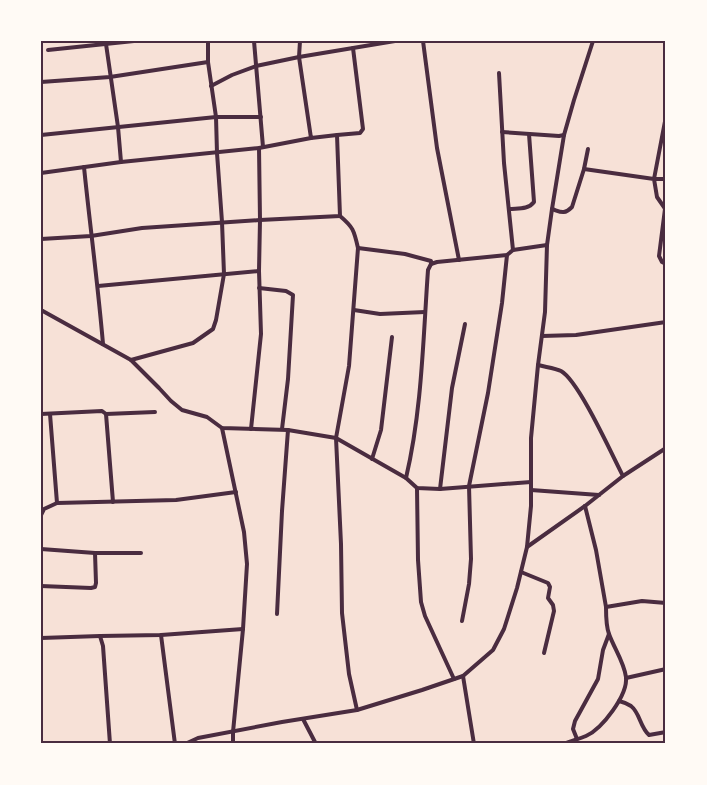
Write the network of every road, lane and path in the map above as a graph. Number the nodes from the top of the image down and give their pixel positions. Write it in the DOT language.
graph roads {
  1 [pos="134,41"];
  2 [pos="208,41"];
  3 [pos="254,41"];
  4 [pos="300,41"];
  5 [pos="395,41"];
  6 [pos="423,41"];
  7 [pos="593,41"];
  8 [pos="130,42"];
  9 [pos="91,43"];
  10 [pos="106,44"];
  11 [pos="353,48"];
  12 [pos="48,50"];
  13 [pos="299,57"];
  14 [pos="208,62"];
  15 [pos="256,66"];
  16 [pos="499,73"];
  17 [pos="110,77"];
  18 [pos="41,82"];
  19 [pos="211,86"];
  20 [pos="666,116"];
  21 [pos="216,117"];
  22 [pos="261,117"];
  23 [pos="118,127"];
  24 [pos="502,132"];
  25 [pos="529,134"];
  26 [pos="41,135"];
  27 [pos="337,135"];
  28 [pos="564,135"];
  29 [pos="311,138"];
  30 [pos="261,148"];
  31 [pos="588,150"];
  32 [pos="217,153"];
  33 [pos="121,162"];
  34 [pos="84,167"];
  35 [pos="584,169"];
  36 [pos="41,172"];
  37 [pos="654,179"];
  38 [pos="666,179"];
  39 [pos="509,209"];
  40 [pos="552,209"];
  41 [pos="665,209"];
  42 [pos="340,216"];
  43 [pos="260,220"];
  44 [pos="222,222"];
  45 [pos="91,236"];
  46 [pos="41,239"];
  47 [pos="547,245"];
  48 [pos="358,248"];
  49 [pos="513,250"];
  50 [pos="507,255"];
  51 [pos="459,260"];
  52 [pos="431,264"];
  53 [pos="666,264"];
  54 [pos="259,271"];
  55 [pos="224,274"];
  56 [pos="98,286"];
  57 [pos="259,288"];
  58 [pos="41,310"];
  59 [pos="354,310"];
  60 [pos="425,312"];
  61 [pos="666,322"];
  62 [pos="465,324"];
  63 [pos="542,336"];
  64 [pos="392,337"];
  65 [pos="103,344"];
  66 [pos="131,360"];
  67 [pos="538,365"];
  68 [pos="155,412"];
  69 [pos="41,414"];
  70 [pos="50,414"];
  71 [pos="106,414"];
  72 [pos="222,428"];
  73 [pos="251,429"];
  74 [pos="282,429"];
  75 [pos="288,430"];
  76 [pos="336,438"];
  77 [pos="666,448"];
  78 [pos="372,459"];
  79 [pos="623,476"];
  80 [pos="406,478"];
  81 [pos="531,482"];
  82 [pos="469,486"];
  83 [pos="417,488"];
  84 [pos="440,489"];
  85 [pos="531,490"];
  86 [pos="236,492"];
  87 [pos="600,495"];
  88 [pos="113,502"];
  89 [pos="57,503"];
  90 [pos="585,506"];
  91 [pos="41,515"];
  92 [pos="527,547"];
  93 [pos="41,549"];
  94 [pos="96,553"];
  95 [pos="141,553"];
  96 [pos="521,572"];
  97 [pos="41,586"];
  98 [pos="666,603"];
  99 [pos="606,607"];
  100 [pos="277,614"];
  101 [pos="462,621"];
  102 [pos="242,629"];
  103 [pos="609,634"];
  104 [pos="161,635"];
  105 [pos="100,636"];
  106 [pos="41,638"];
  107 [pos="544,653"];
  108 [pos="666,669"];
  109 [pos="463,676"];
  110 [pos="626,678"];
  111 [pos="454,679"];
  112 [pos="619,701"];
  113 [pos="357,710"];
  114 [pos="303,719"];
  115 [pos="233,732"];
  116 [pos="666,732"];
  117 [pos="577,739"];
  118 [pos="110,744"];
  119 [pos="175,744"];
  120 [pos="185,744"];
  121 [pos="233,744"];
  122 [pos="316,744"];
  123 [pos="474,744"];
  124 [pos="564,744"];
  1 -- 8 [label="street"];
  2 -- 14 [label="street"];
  3 -- 15 [label="street"];
  4 -- 13 [label="street"];
  5 -- 11 [label="street"];
  6 -- 51 [label="street"];
  7 -- 28 [label="street"];
  8 -- 10 [label="street"];
  9 -- 10 [label="street"];
  9 -- 12 [label="street"];
  10 -- 17 [label="street"];
  11 -- 13 [label="street"];
  11 -- 27 [label="street"];
  13 -- 15 [label="street"];
  13 -- 29 [label="street"];
  14 -- 17 [label="street"];
  14 -- 19 [label="street"];
  15 -- 19 [label="street"];
  15 -- 22 [label="street"];
  16 -- 24 [label="street"];
  17 -- 18 [label="street"];
  17 -- 23 [label="street"];
  19 -- 21 [label="street"];
  20 -- 37 [label="street"];
  21 -- 22 [label="street"];
  21 -- 23 [label="street"];
  21 -- 32 [label="street"];
  22 -- 30 [label="street"];
  23 -- 26 [label="street"];
  23 -- 33 [label="street"];
  24 -- 25 [label="street"];
  24 -- 39 [label="street"];
  25 -- 28 [label="street"];
  25 -- 39 [label="street"];
  27 -- 29 [label="street"];
  27 -- 42 [label="street"];
  28 -- 40 [label="street"];
  29 -- 30 [label="street"];
  30 -- 32 [label="street"];
  30 -- 43 [label="street"];
  31 -- 35 [label="street"];
  32 -- 33 [label="street"];
  32 -- 44 [label="street"];
  33 -- 34 [label="street"];
  34 -- 36 [label="street"];
  34 -- 45 [label="street"];
  35 -- 37 [label="street"];
  35 -- 40 [label="street"];
  37 -- 38 [label="street"];
  37 -- 41 [label="street"];
  39 -- 49 [label="street"];
  40 -- 47 [label="street"];
  41 -- 53 [label="street"];
  42 -- 43 [label="street"];
  42 -- 48 [label="street"];
  43 -- 44 [label="street"];
  43 -- 54 [label="street"];
  44 -- 45 [label="street"];
  44 -- 55 [label="street"];
  45 -- 46 [label="street"];
  45 -- 56 [label="street"];
  47 -- 49 [label="street"];
  47 -- 63 [label="street"];
  48 -- 52 [label="street"];
  48 -- 59 [label="street"];
  49 -- 50 [label="street"];
  50 -- 51 [label="street"];
  50 -- 82 [label="street"];
  51 -- 52 [label="street"];
  52 -- 60 [label="street"];
  54 -- 55 [label="street"];
  54 -- 57 [label="street"];
  55 -- 56 [label="street"];
  55 -- 66 [label="street"];
  56 -- 65 [label="street"];
  57 -- 73 [label="street"];
  57 -- 74 [label="street"];
  58 -- 65 [label="street"];
  59 -- 60 [label="street"];
  59 -- 76 [label="street"];
  60 -- 80 [label="street"];
  61 -- 63 [label="street"];
  62 -- 84 [label="street"];
  63 -- 67 [label="street"];
  64 -- 78 [label="street"];
  65 -- 66 [label="street"];
  66 -- 72 [label="street"];
  67 -- 79 [label="street"];
  67 -- 81 [label="street"];
  68 -- 71 [label="street"];
  69 -- 70 [label="street"];
  70 -- 71 [label="street"];
  70 -- 89 [label="street"];
  71 -- 88 [label="street"];
  72 -- 73 [label="street"];
  72 -- 86 [label="street"];
  73 -- 74 [label="street"];
  74 -- 75 [label="street"];
  75 -- 76 [label="street"];
  75 -- 100 [label="street"];
  76 -- 78 [label="street"];
  76 -- 113 [label="street"];
  77 -- 79 [label="street"];
  78 -- 80 [label="street"];
  79 -- 87 [label="street"];
  80 -- 83 [label="street"];
  81 -- 82 [label="street"];
  81 -- 85 [label="street"];
  82 -- 84 [label="street"];
  82 -- 101 [label="street"];
  83 -- 84 [label="street"];
  83 -- 111 [label="street"];
  85 -- 87 [label="street"];
  85 -- 92 [label="street"];
  86 -- 88 [label="street"];
  86 -- 102 [label="street"];
  87 -- 90 [label="street"];
  88 -- 89 [label="street"];
  89 -- 91 [label="street"];
  90 -- 92 [label="street"];
  90 -- 99 [label="street"];
  92 -- 96 [label="street"];
  93 -- 94 [label="street"];
  94 -- 95 [label="street"];
  94 -- 97 [label="street"];
  96 -- 107 [label="street"];
  96 -- 109 [label="street"];
  98 -- 99 [label="street"];
  99 -- 103 [label="street"];
  102 -- 104 [label="street"];
  102 -- 115 [label="street"];
  103 -- 110 [label="street"];
  103 -- 117 [label="street"];
  104 -- 105 [label="street"];
  104 -- 119 [label="street"];
  105 -- 106 [label="street"];
  105 -- 118 [label="street"];
  108 -- 110 [label="street"];
  109 -- 111 [label="street"];
  109 -- 123 [label="street"];
  110 -- 112 [label="street"];
  111 -- 113 [label="street"];
  112 -- 116 [label="street"];
  112 -- 117 [label="street"];
  113 -- 114 [label="street"];
  114 -- 115 [label="street"];
  114 -- 122 [label="street"];
  115 -- 120 [label="street"];
  115 -- 121 [label="street"];
  117 -- 124 [label="street"];
}
